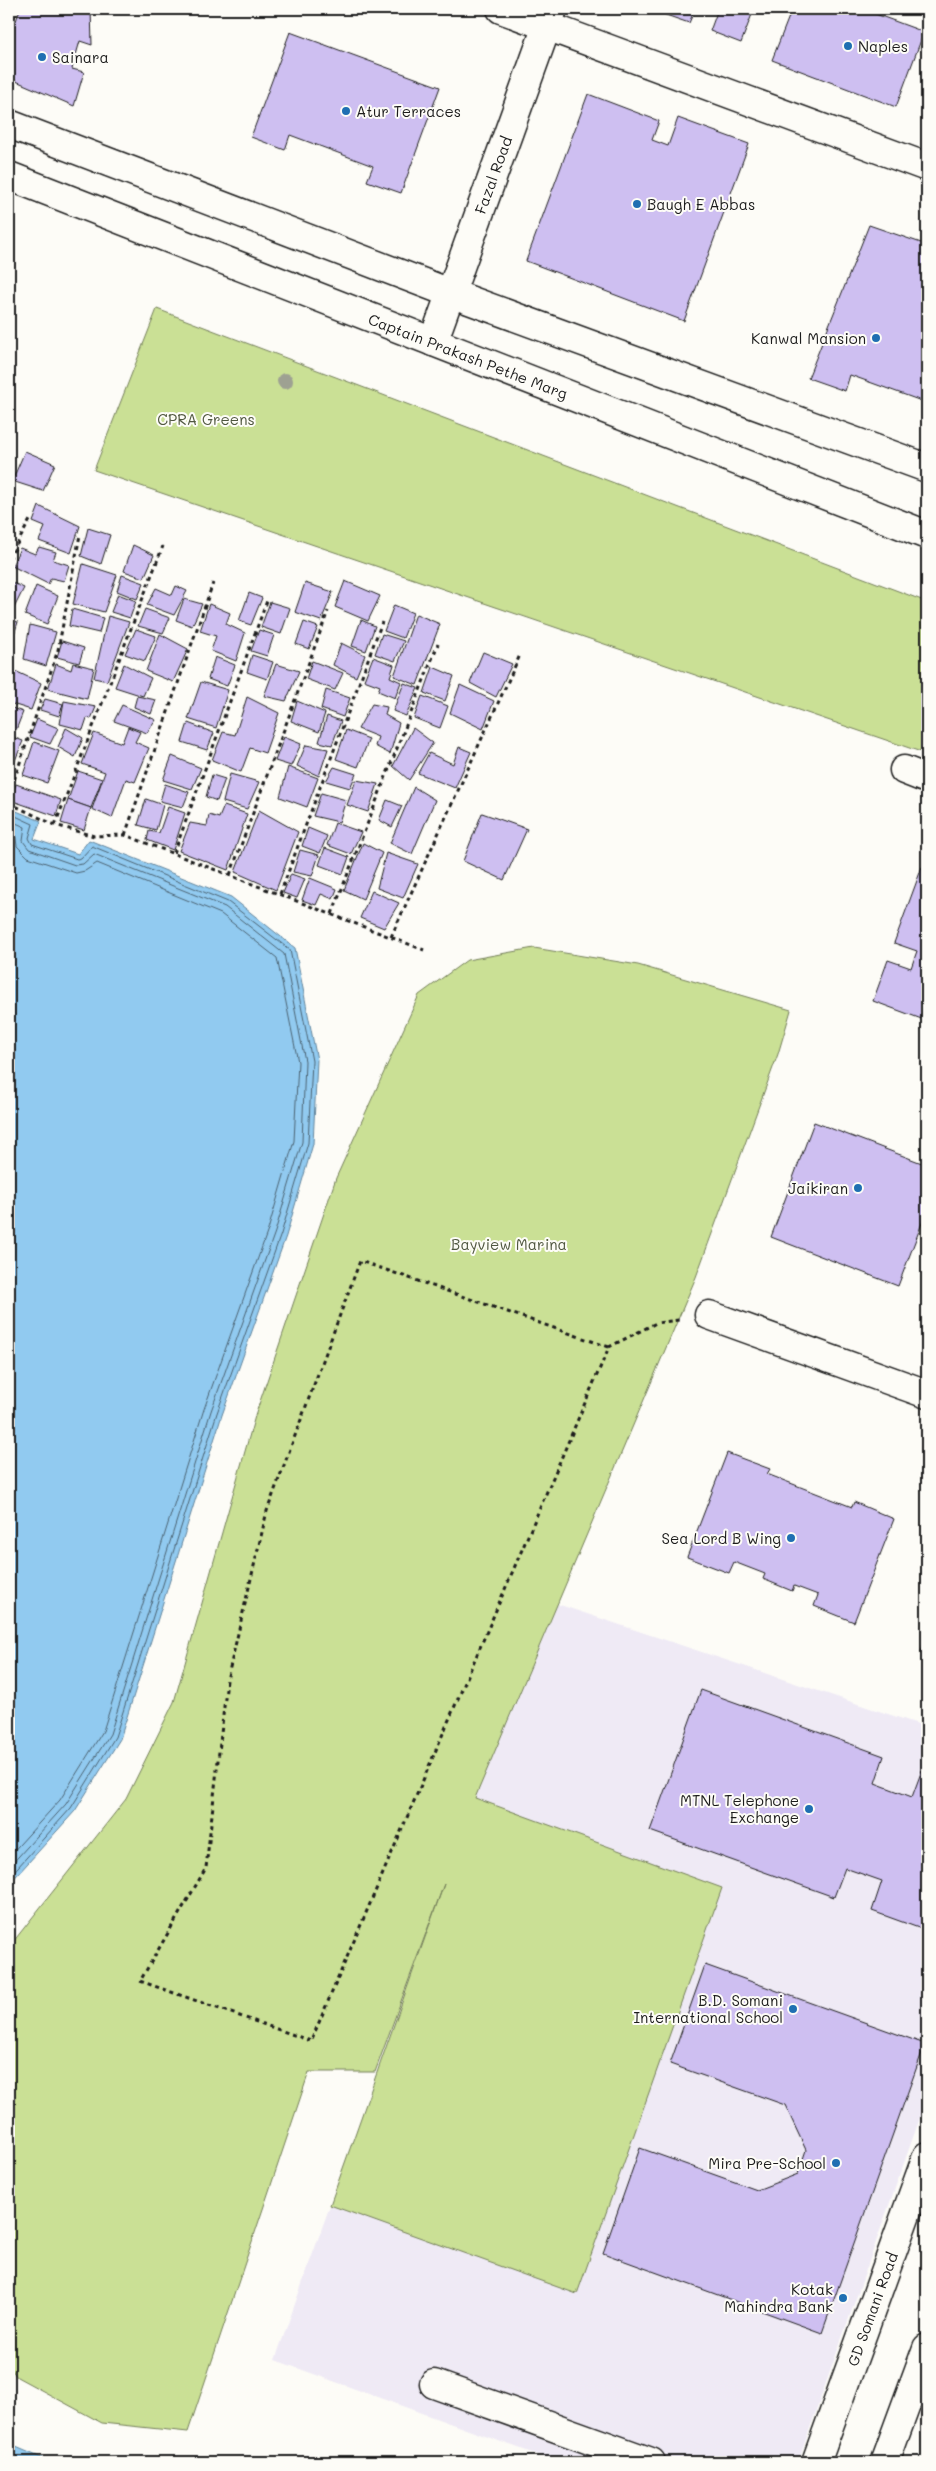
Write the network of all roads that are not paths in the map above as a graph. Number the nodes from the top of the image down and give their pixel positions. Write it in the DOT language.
graph roads {
  1 [pos="501,9"];
  2 [pos="550,18"];
  3 [pos="9,124"];
  4 [pos="927,167"];
  5 [pos="9,176"];
  6 [pos="450,293"];
  7 [pos="433,342"];
  8 [pos="927,468"];
  9 [pos="927,535"];
  10 [pos="709,1315"];
  11 [pos="927,1394"];
  12 [pos="927,2156"];
  13 [pos="927,2348"];
  14 [pos="434,2384"];
  15 [pos="651,2462"];
  16 [pos="816,2462"];
  17 [pos="886,2462"];
  1 -- 2 [label="main road"];
  2 -- 4 [label="main road"];
  2 -- 6 [label="main road, Fazal Road"];
  3 -- 6 [label="main road"];
  5 -- 7 [label="main road, Captain Prakash Pethe Marg"];
  6 -- 7 [label="main road, Fazal Road"];
  6 -- 8 [label="main road"];
  7 -- 9 [label="main road, Captain Prakash Pethe Marg"];
  10 -- 11 [label="main road"];
  12 -- 16 [label="main road, GD Somani Road"];
  13 -- 17 [label="main road"];
  14 -- 15 [label="main road"];
}
